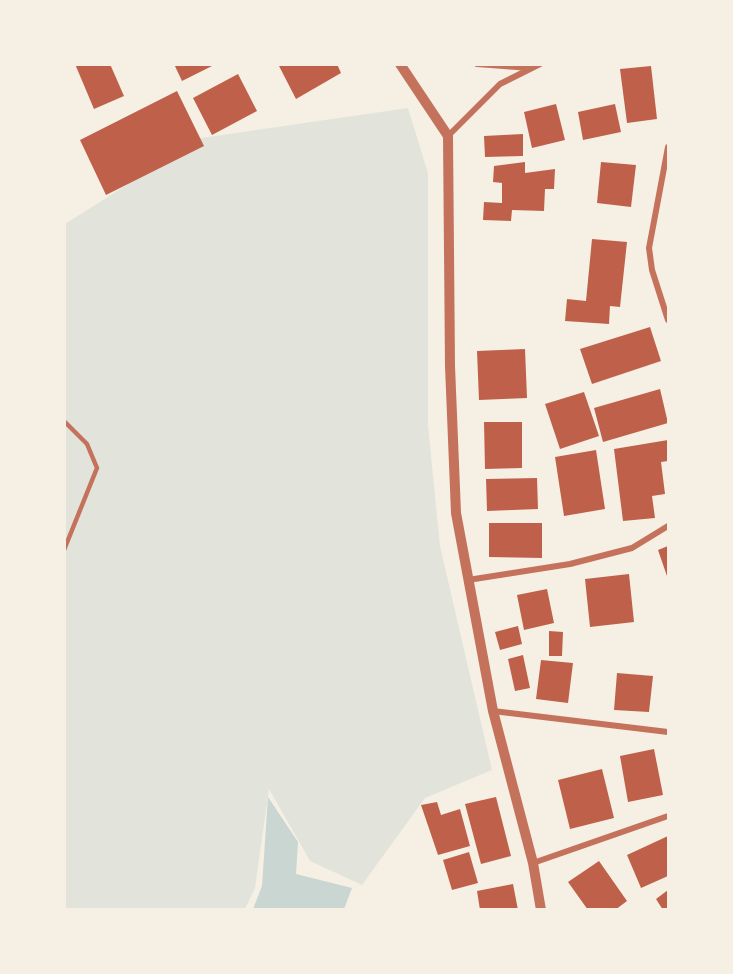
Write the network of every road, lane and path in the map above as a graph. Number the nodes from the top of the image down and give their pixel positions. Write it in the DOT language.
graph roads {
  1 [pos="400,64"];
  2 [pos="477,64"];
  3 [pos="540,64"];
  4 [pos="531,68"];
  5 [pos="448,136"];
  6 [pos="669,147"];
  7 [pos="669,320"];
  8 [pos="64,422"];
  9 [pos="669,526"];
  10 [pos="64,550"];
  11 [pos="468,580"];
  12 [pos="494,711"];
  13 [pos="669,732"];
  14 [pos="669,816"];
  15 [pos="533,863"];
  16 [pos="541,909"];
  1 -- 5 [label="street"];
  2 -- 4 [label="street"];
  3 -- 4 [label="street"];
  4 -- 5 [label="street"];
  5 -- 11 [label="street"];
  6 -- 7 [label="street"];
  8 -- 10 [label="lane"];
  9 -- 11 [label="street"];
  11 -- 12 [label="street"];
  12 -- 13 [label="street"];
  12 -- 15 [label="street"];
  14 -- 15 [label="street"];
  15 -- 16 [label="street"];
}
